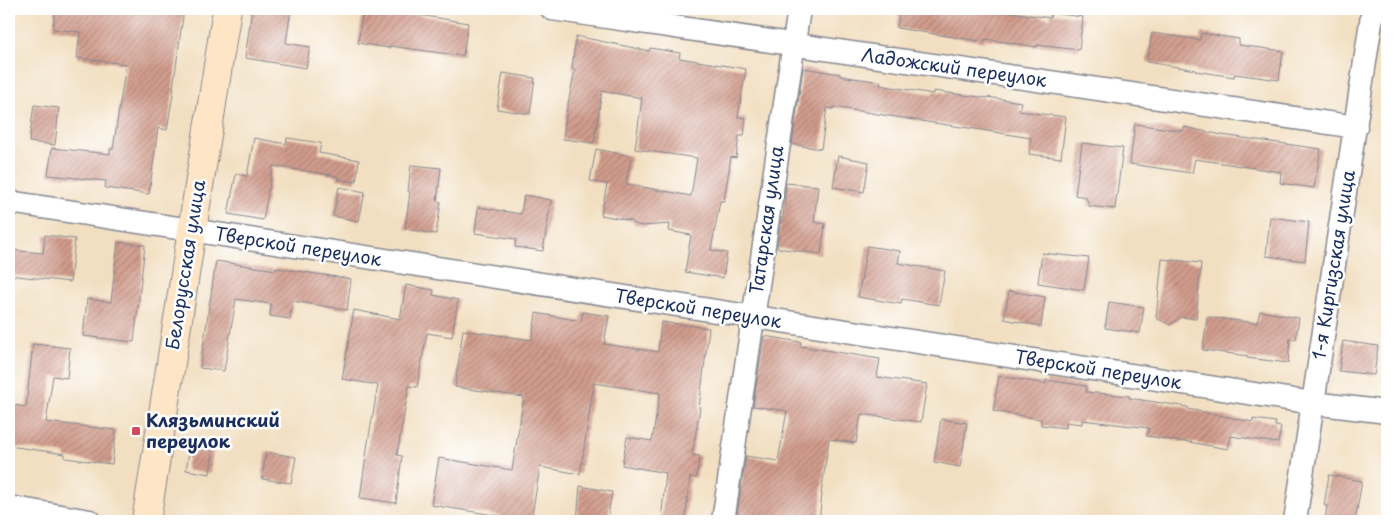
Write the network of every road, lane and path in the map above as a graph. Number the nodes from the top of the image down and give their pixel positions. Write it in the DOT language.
graph roads {
  1 [pos="227,9"];
  2 [pos="552,9"];
  3 [pos="799,9"];
  4 [pos="1374,9"];
  5 [pos="793,44"];
  6 [pos="1356,127"];
  7 [pos="9,202"];
  8 [pos="192,230"];
  9 [pos="753,318"];
  10 [pos="1313,403"];
  11 [pos="1387,412"];
  12 [pos="9,507"];
  13 [pos="90,521"];
  14 [pos="146,521"];
  15 [pos="723,521"];
  16 [pos="1295,521"];
  1 -- 8 [label="main road, Белорусская улица"];
  2 -- 5 [label="street, Ладожский переулок"];
  3 -- 5 [label="street, Татарская улица"];
  4 -- 6 [label="street, 1-я Киргизская улица"];
  5 -- 6 [label="street, Ладожский переулок"];
  5 -- 9 [label="street, Татарская улица"];
  6 -- 10 [label="street, 1-я Киргизская улица"];
  7 -- 8 [label="street, Тверской переулок"];
  8 -- 9 [label="street, Тверской переулок"];
  8 -- 14 [label="main road, Белорусская улица"];
  9 -- 10 [label="street, Тверской переулок"];
  9 -- 15 [label="street, Татарская улица"];
  10 -- 11 [label="street, Тверской переулок"];
  10 -- 16 [label="street, 1-я Киргизская улица"];
  12 -- 13 [label="street"];
}
